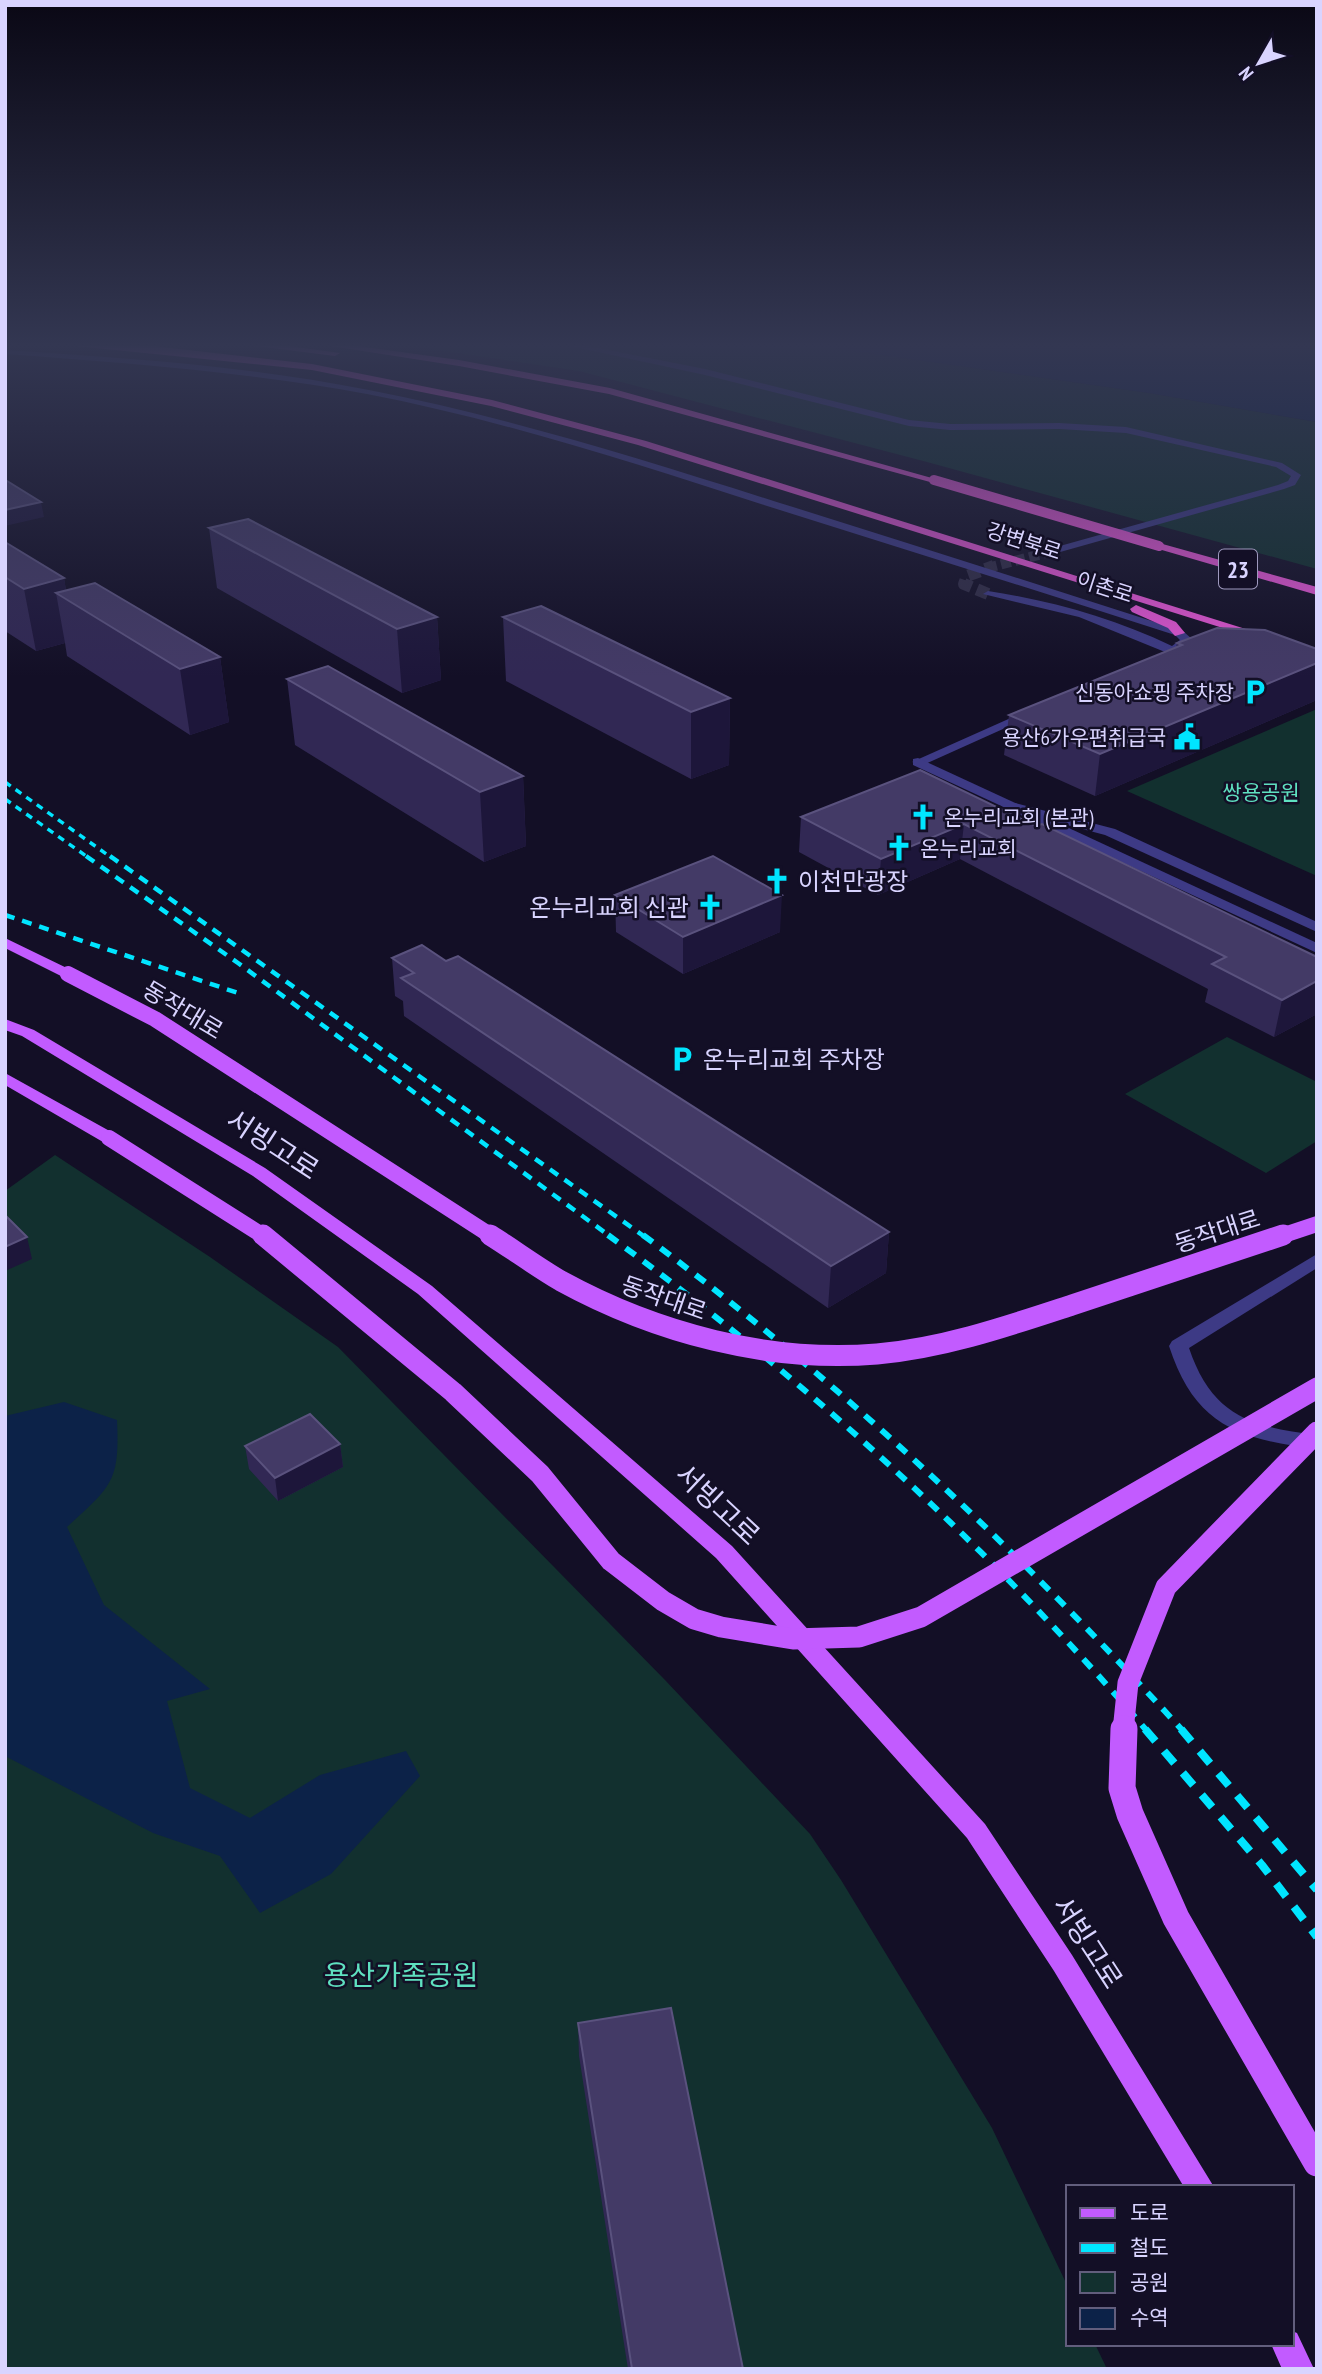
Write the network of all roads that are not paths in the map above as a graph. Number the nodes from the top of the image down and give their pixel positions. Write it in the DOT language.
graph roads {
  1 [pos="616,455"];
  2 [pos="680,455"];
  3 [pos="842,455"];
  4 [pos="1240,455"];
  5 [pos="805,493"];
  6 [pos="1046,553"];
  7 [pos="1219,564"];
  8 [pos="1317,591"];
  9 [pos="988,594"];
  10 [pos="1317,604"];
  11 [pos="1179,633"];
  12 [pos="1277,641"];
  13 [pos="1180,655"];
  14 [pos="1153,661"];
  15 [pos="1037,711"];
  16 [pos="1012,807"];
  17 [pos="1317,928"];
  18 [pos="5,942"];
  19 [pos="1317,949"];
  20 [pos="1317,962"];
  21 [pos="5,1013"];
  22 [pos="5,1024"];
  23 [pos="28,1033"];
  24 [pos="5,1079"];
  25 [pos="1317,1224"];
  26 [pos="1317,1260"];
  27 [pos="1317,1388"];
  28 [pos="1317,1432"];
  29 [pos="1317,1443"];
  30 [pos="1317,2163"];
  31 [pos="1198,2185"];
  32 [pos="1287,2346"];
  33 [pos="1299,2369"];
  1 -- 11 [label="street, 이촌로"];
  2 -- 5 [label="highway, 강변북로 / 23"];
  3 -- 7 [label="highway, 강변북로 / 23, bridge"];
  4 -- 6 [label="street"];
  5 -- 11 [label="highway"];
  5 -- 12 [label="highway, 강변북로 / 23"];
  7 -- 8 [label="highway, 강변북로 / 23"];
  7 -- 10 [label="highway"];
  9 -- 13 [label="street"];
  11 -- 13 [label="street"];
  13 -- 14 [label="highway"];
  15 -- 16 [label="street"];
  16 -- 17 [label="street"];
  16 -- 19 [label="street"];
  16 -- 20 [label="street"];
  18 -- 25 [label="main road, 동작대로, bridge"];
  21 -- 23 [label="main road, 서빙고로"];
  22 -- 23 [label="main road, 서빙고로"];
  23 -- 31 [label="main road, 서빙고로"];
  24 -- 27 [label="main road, bridge"];
  26 -- 29 [label="street"];
  28 -- 30 [label="main road, bridge"];
  32 -- 33 [label="main road"];
}
